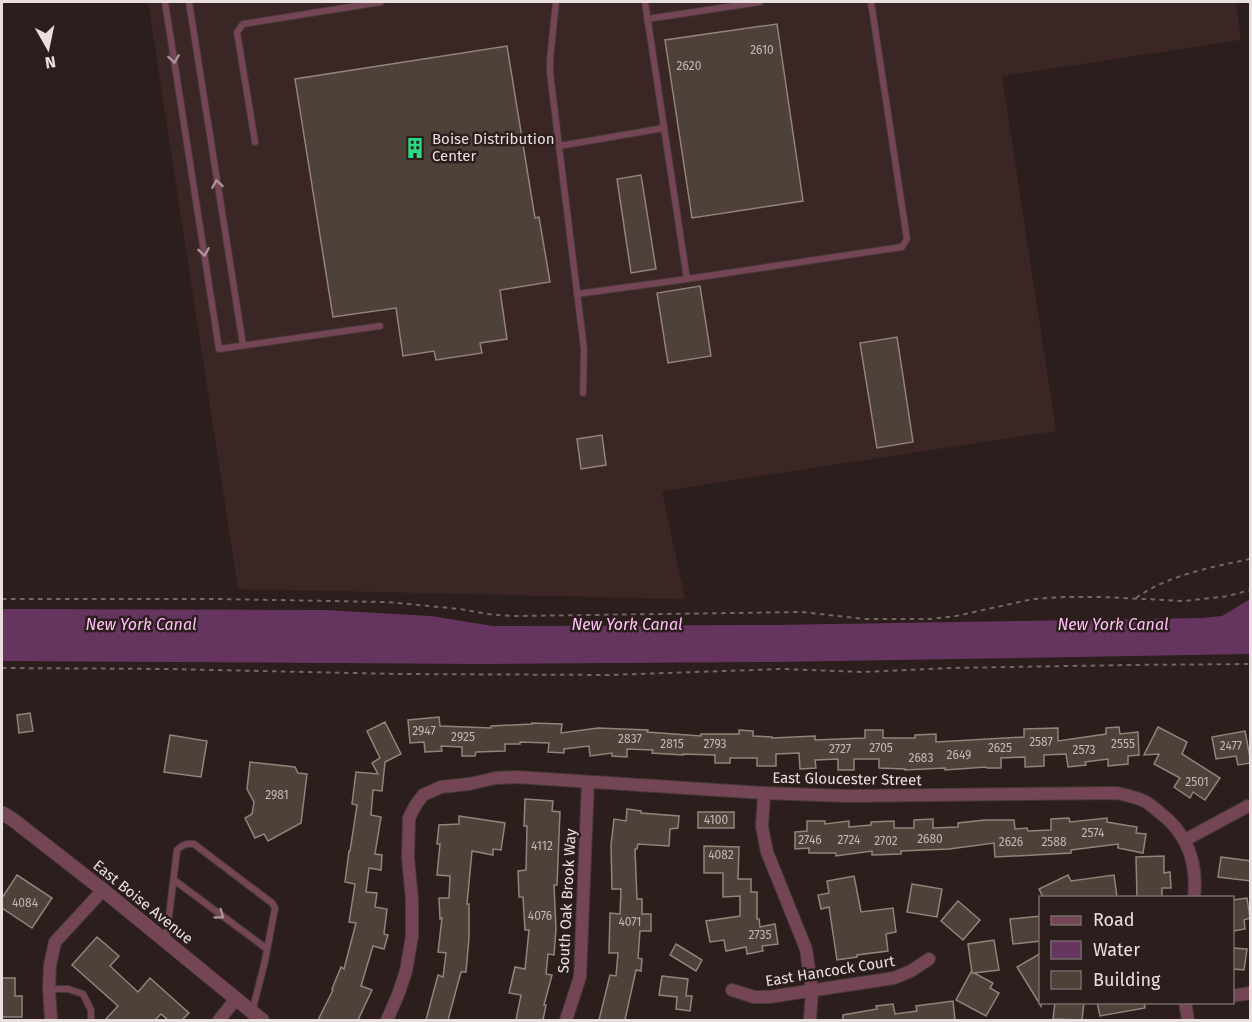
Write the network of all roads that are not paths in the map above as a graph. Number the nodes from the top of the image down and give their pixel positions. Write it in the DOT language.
graph roads {
  1 [pos="165,2"];
  2 [pos="189,2"];
  3 [pos="381,2"];
  4 [pos="556,2"];
  5 [pos="645,2"];
  6 [pos="760,2"];
  7 [pos="871,2"];
  8 [pos="648,19"];
  9 [pos="664,128"];
  10 [pos="255,142"];
  11 [pos="559,146"];
  12 [pos="687,279"];
  13 [pos="577,294"];
  14 [pos="380,326"];
  15 [pos="243,345"];
  16 [pos="583,393"];
  17 [pos="588,782"];
  18 [pos="764,793"];
  19 [pos="1248,806"];
  20 [pos="2,813"];
  21 [pos="1185,840"];
  22 [pos="174,880"];
  23 [pos="103,890"];
  24 [pos="1194,896"];
  25 [pos="166,942"];
  26 [pos="267,949"];
  27 [pos="928,959"];
  28 [pos="49,989"];
  29 [pos="732,990"];
  30 [pos="812,990"];
  31 [pos="1251,993"];
  32 [pos="1234,996"];
  33 [pos="236,999"];
  34 [pos="1186,1004"];
  35 [pos="257,1016"];
  36 [pos="51,1020"];
  37 [pos="91,1020"];
  38 [pos="219,1020"];
  39 [pos="387,1020"];
  40 [pos="566,1020"];
  41 [pos="810,1020"];
  42 [pos="1188,1020"];
  1 -- 15 [label="lane, one-way"];
  15 -- 2 [label="lane, one-way"];
  3 -- 10 [label="lane"];
  4 -- 11 [label="lane"];
  5 -- 8 [label="lane"];
  6 -- 8 [label="lane"];
  7 -- 12 [label="lane"];
  8 -- 9 [label="lane"];
  9 -- 11 [label="lane"];
  9 -- 12 [label="lane"];
  11 -- 13 [label="lane"];
  12 -- 13 [label="lane"];
  13 -- 16 [label="lane"];
  14 -- 15 [label="lane"];
  17 -- 18 [label="street, East Gloucester Street"];
  17 -- 39 [label="street, East Gloucester Street"];
  17 -- 40 [label="street, South Oak Brook Way"];
  18 -- 21 [label="street, East Gloucester Street"];
  18 -- 30 [label="street"];
  19 -- 21 [label="street"];
  20 -- 23 [label="street, East Boise Avenue"];
  21 -- 24 [label="street"];
  22 -- 25 [label="lane"];
  22 -- 26 [label="lane, one-way"];
  22 -- 26 [label="lane"];
  23 -- 25 [label="street, East Boise Avenue"];
  23 -- 28 [label="street"];
  25 -- 33 [label="street, East Boise Avenue"];
  26 -- 35 [label="lane"];
  27 -- 30 [label="street, East Hancock Court"];
  28 -- 36 [label="street"];
  28 -- 37 [label="lane"];
  29 -- 30 [label="street, East Hancock Court"];
  30 -- 41 [label="street"];
  31 -- 32 [label="street"];
  33 -- 35 [label="street, East Boise Avenue"];
  33 -- 38 [label="street"];
  34 -- 42 [label="street"];
}
